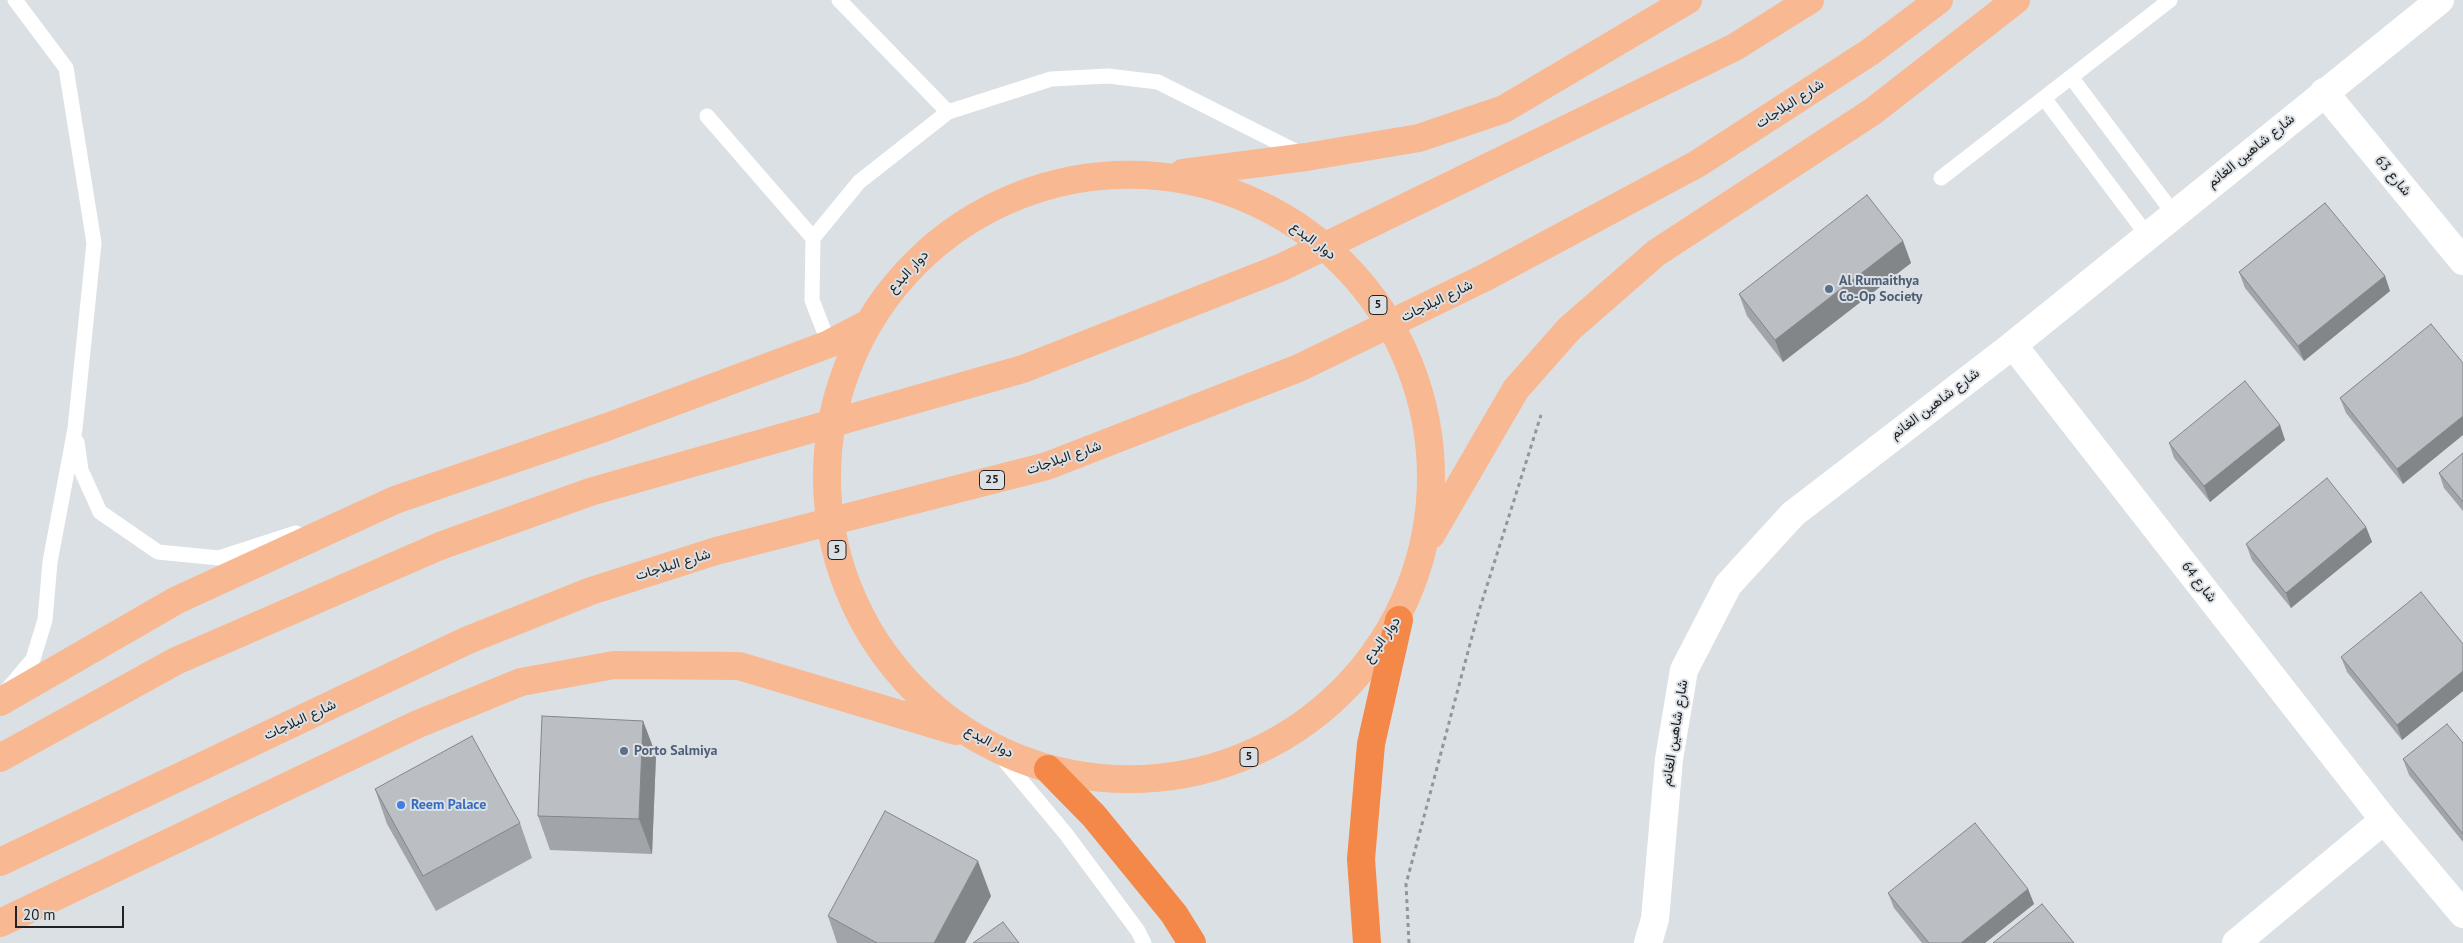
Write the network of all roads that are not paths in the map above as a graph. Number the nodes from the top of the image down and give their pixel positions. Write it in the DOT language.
graph roads {
  1 [pos="15,0"];
  2 [pos="839,0"];
  3 [pos="1688,0"];
  4 [pos="1810,0"];
  5 [pos="1939,0"];
  6 [pos="2016,0"];
  7 [pos="2170,0"];
  8 [pos="2440,0"];
  9 [pos="2071,77"];
  10 [pos="2324,92"];
  11 [pos="2044,98"];
  12 [pos="948,112"];
  13 [pos="707,116"];
  14 [pos="1306,157"];
  15 [pos="1174,175"];
  16 [pos="1941,178"];
  17 [pos="2174,214"];
  18 [pos="2147,235"];
  19 [pos="814,238"];
  20 [pos="2463,260"];
  21 [pos="867,324"];
  22 [pos="829,344"];
  23 [pos="2013,345"];
  24 [pos="75,429"];
  25 [pos="395,500"];
  26 [pos="1427,541"];
  27 [pos="1398,620"];
  28 [pos="0,695"];
  29 [pos="0,702"];
  30 [pos="970,735"];
  31 [pos="994,748"];
  32 [pos="0,758"];
  33 [pos="1048,770"];
  34 [pos="2384,820"];
  35 [pos="0,862"];
  36 [pos="2463,914"];
  37 [pos="0,922"];
  38 [pos="1144,943"];
  39 [pos="1192,943"];
  40 [pos="1367,943"];
  41 [pos="1648,943"];
  42 [pos="2236,943"];
  1 -- 24 [label="lane"];
  2 -- 12 [label="lane"];
  3 -- 14 [label="main road"];
  4 -- 32 [label="main road"];
  5 -- 35 [label="main road, شارع البلاجات / 25"];
  6 -- 26 [label="main road"];
  7 -- 9 [label="lane"];
  8 -- 10 [label="street, شارع شاهين الغانم"];
  9 -- 11 [label="lane"];
  9 -- 17 [label="lane"];
  10 -- 17 [label="street, شارع شاهين الغانم"];
  10 -- 20 [label="street, شارع 63"];
  11 -- 16 [label="lane"];
  11 -- 18 [label="lane"];
  12 -- 14 [label="lane"];
  12 -- 19 [label="lane"];
  13 -- 19 [label="lane"];
  14 -- 15 [label="main road"];
  15 -- 21 [label="main road, دوار البدع / 5"];
  15 -- 26 [label="main road, دوار البدع / 5"];
  17 -- 18 [label="street, شارع شاهين الغانم"];
  18 -- 23 [label="street, شارع شاهين الغانم"];
  19 -- 22 [label="lane"];
  21 -- 22 [label="main road"];
  21 -- 30 [label="main road, دوار البدع / 5"];
  22 -- 25 [label="main road"];
  23 -- 34 [label="street, شارع 64"];
  23 -- 41 [label="street, شارع شاهين الغانم"];
  24 -- 25 [label="lane"];
  24 -- 28 [label="lane"];
  25 -- 29 [label="main road"];
  26 -- 27 [label="main road, دوار البدع / 5"];
  27 -- 33 [label="main road, دوار البدع / 5"];
  27 -- 40 [label="highway, 5"];
  30 -- 31 [label="main road, دوار البدع / 5"];
  30 -- 37 [label="main road"];
  31 -- 33 [label="main road, دوار البدع / 5"];
  31 -- 38 [label="lane"];
  33 -- 39 [label="highway, 5"];
  34 -- 36 [label="street, شارع 64"];
  34 -- 42 [label="street"];
}
